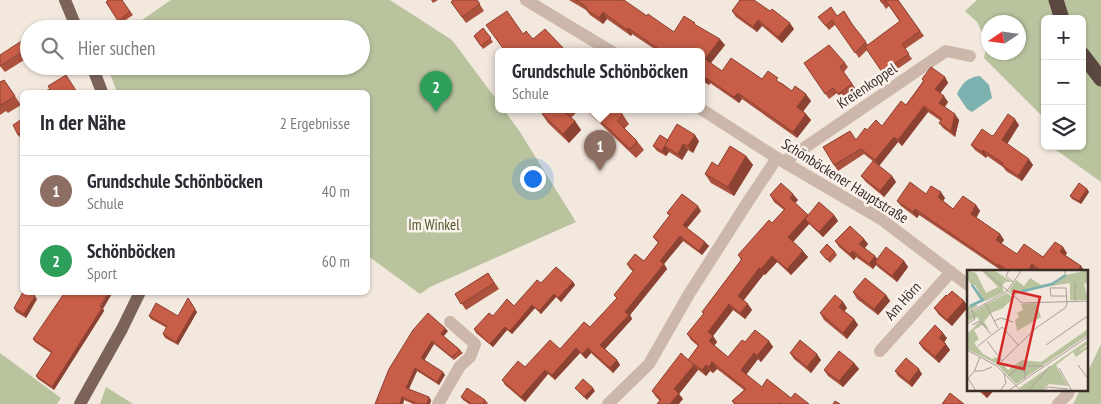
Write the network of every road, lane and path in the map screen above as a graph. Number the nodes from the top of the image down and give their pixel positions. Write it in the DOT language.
graph roads {
  1 [pos="65,0"];
  2 [pos="526,0"];
  3 [pos="1056,0"];
  4 [pos="1061,15"];
  5 [pos="73,20"];
  6 [pos="605,48"];
  7 [pos="970,56"];
  8 [pos="1086,59"];
  9 [pos="95,75"];
  10 [pos="1101,79"];
  11 [pos="101,90"];
  12 [pos="705,112"];
  13 [pos="781,160"];
  14 [pos="951,272"];
  15 [pos="967,283"];
  16 [pos="138,295"];
  17 [pos="450,322"];
  18 [pos="880,352"];
  19 [pos="1068,392"];
  20 [pos="80,404"];
  21 [pos="438,404"];
  22 [pos="608,404"];
  23 [pos="1058,404"];
  1 -- 5 [label="main road"];
  2 -- 6 [label="street"];
  3 -- 4 [label="highway"];
  7 -- 13 [label="street, Kreienkoppel"];
  8 -- 10 [label="highway"];
  9 -- 11 [label="main road"];
  12 -- 13 [label="street, Schönböckener Hauptstraße"];
  13 -- 14 [label="street, Schönböckener Hauptstraße"];
  13 -- 22 [label="street"];
  14 -- 15 [label="street, Schönböckener Hauptstraße"];
  14 -- 18 [label="street, Am Hörn"];
  16 -- 20 [label="main road"];
  17 -- 21 [label="street"];
  19 -- 23 [label="street"];
}
